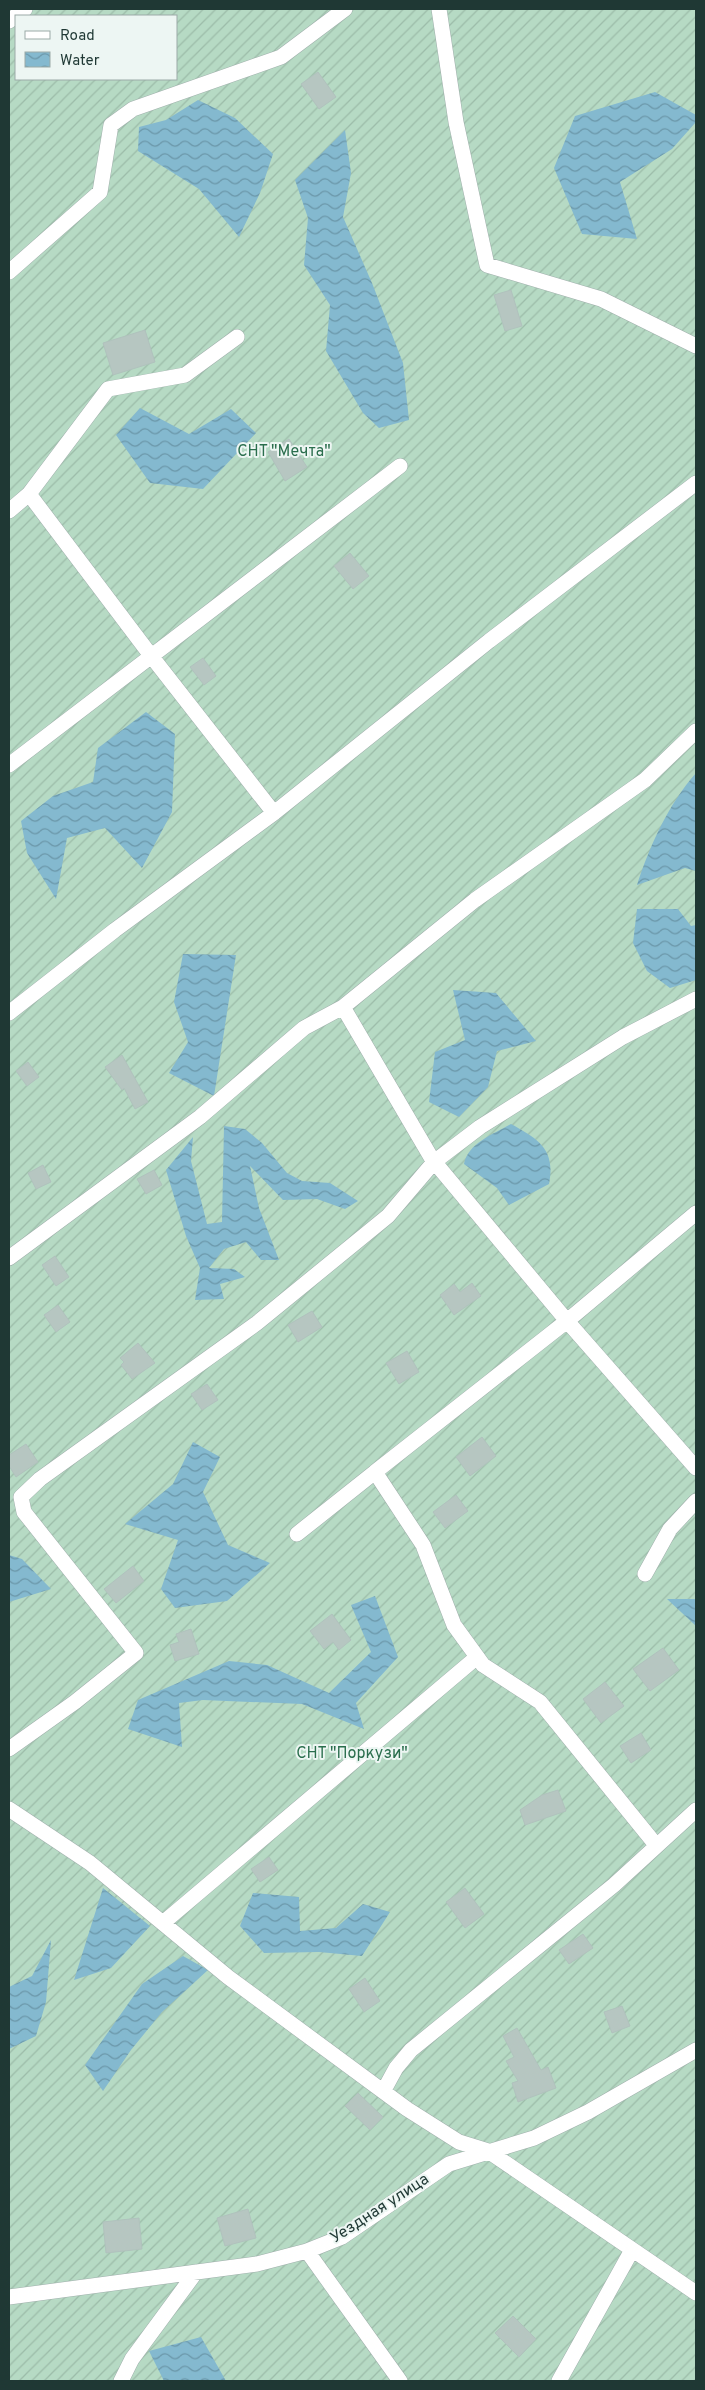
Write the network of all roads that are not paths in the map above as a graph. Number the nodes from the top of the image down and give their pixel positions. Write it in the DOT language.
graph roads {
  1 [pos="345,9"];
  2 [pos="439,9"];
  3 [pos="9,272"];
  4 [pos="237,337"];
  5 [pos="696,346"];
  6 [pos="400,466"];
  7 [pos="696,483"];
  8 [pos="29,494"];
  9 [pos="9,511"];
  10 [pos="152,657"];
  11 [pos="696,731"];
  12 [pos="9,765"];
  13 [pos="274,813"];
  14 [pos="696,999"];
  15 [pos="344,1006"];
  16 [pos="9,1014"];
  17 [pos="434,1162"];
  18 [pos="696,1213"];
  19 [pos="9,1258"];
  20 [pos="567,1321"];
  21 [pos="696,1468"];
  22 [pos="375,1472"];
  23 [pos="696,1501"];
  24 [pos="297,1534"];
  25 [pos="645,1574"];
  26 [pos="477,1657"];
  27 [pos="9,1749"];
  28 [pos="9,1809"];
  29 [pos="696,1810"];
  30 [pos="656,1845"];
  31 [pos="164,1922"];
  32 [pos="696,2050"];
  33 [pos="384,2090"];
  34 [pos="488,2151"];
  35 [pos="632,2250"];
  36 [pos="307,2251"];
  37 [pos="196,2272"];
  38 [pos="696,2293"];
  39 [pos="9,2297"];
  40 [pos="121,2381"];
  41 [pos="400,2381"];
  42 [pos="559,2381"];
  1 -- 3 [label="street"];
  2 -- 5 [label="street"];
  4 -- 8 [label="street"];
  6 -- 10 [label="street"];
  7 -- 13 [label="street"];
  8 -- 9 [label="street"];
  8 -- 10 [label="street"];
  10 -- 12 [label="street"];
  10 -- 13 [label="street"];
  11 -- 15 [label="street"];
  13 -- 16 [label="street"];
  14 -- 17 [label="street"];
  15 -- 17 [label="street"];
  15 -- 19 [label="street"];
  17 -- 20 [label="street"];
  17 -- 27 [label="street"];
  18 -- 20 [label="street"];
  20 -- 21 [label="street"];
  20 -- 22 [label="street"];
  22 -- 24 [label="street"];
  22 -- 26 [label="street"];
  23 -- 25 [label="street"];
  26 -- 30 [label="street"];
  26 -- 31 [label="street"];
  28 -- 31 [label="street"];
  29 -- 30 [label="street"];
  30 -- 33 [label="street"];
  31 -- 33 [label="street"];
  32 -- 34 [label="street, Уездная улица"];
  33 -- 34 [label="street"];
  34 -- 35 [label="street"];
  34 -- 36 [label="street, Уездная улица"];
  35 -- 38 [label="street"];
  35 -- 42 [label="street"];
  36 -- 37 [label="street, Уездная улица"];
  36 -- 41 [label="street"];
  37 -- 39 [label="street, Уездная улица"];
  37 -- 40 [label="street"];
}
